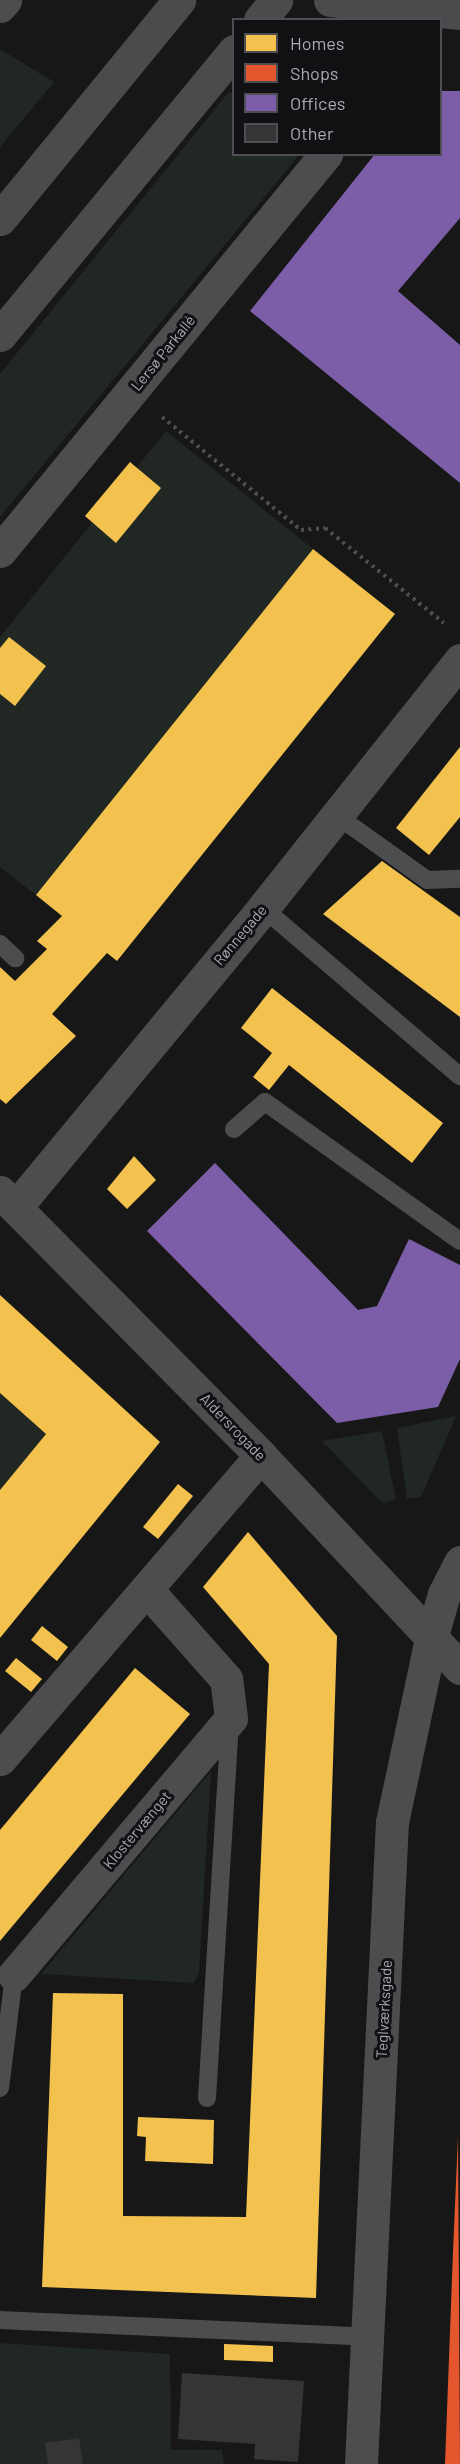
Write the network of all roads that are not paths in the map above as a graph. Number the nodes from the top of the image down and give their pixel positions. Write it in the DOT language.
graph roads {
  1 [pos="5,0"];
  2 [pos="179,0"];
  3 [pos="276,0"];
  4 [pos="330,0"];
  5 [pos="0,6"];
  6 [pos="373,12"];
  7 [pos="460,13"];
  8 [pos="262,18"];
  9 [pos="232,53"];
  10 [pos="324,156"];
  11 [pos="0,219"];
  12 [pos="0,335"];
  13 [pos="0,551"];
  14 [pos="460,660"];
  15 [pos="336,815"];
  16 [pos="460,879"];
  17 [pos="262,908"];
  18 [pos="0,944"];
  19 [pos="15,958"];
  20 [pos="460,1076"];
  21 [pos="234,1129"];
  22 [pos="8,1199"];
  23 [pos="460,1241"];
  24 [pos="261,1456"];
  25 [pos="460,1562"];
  26 [pos="147,1590"];
  27 [pos="431,1639"];
  28 [pos="460,1668"];
  29 [pos="231,1718"];
  30 [pos="0,1758"];
  31 [pos="14,1975"];
  32 [pos="0,2088"];
  33 [pos="207,2098"];
  34 [pos="0,2320"];
  35 [pos="368,2337"];
  36 [pos="361,2464"];
  1 -- 5 [label="street"];
  2 -- 11 [label="street"];
  3 -- 8 [label="street"];
  4 -- 6 [label="street"];
  6 -- 7 [label="street"];
  9 -- 12 [label="street"];
  10 -- 13 [label="street, Lersø Parkallé"];
  14 -- 15 [label="street, Rønnegade"];
  15 -- 16 [label="lane"];
  15 -- 17 [label="street, Rønnegade"];
  17 -- 20 [label="lane"];
  17 -- 22 [label="street, Rønnegade"];
  18 -- 19 [label="lane"];
  21 -- 23 [label="lane"];
  22 -- 24 [label="street, Aldersrogade"];
  24 -- 26 [label="street"];
  24 -- 27 [label="street, Aldersrogade"];
  25 -- 27 [label="street, Teglværksgade"];
  26 -- 29 [label="street"];
  26 -- 30 [label="street"];
  27 -- 28 [label="street, Aldersrogade"];
  27 -- 35 [label="street, Teglværksgade"];
  29 -- 31 [label="street, Klostervænget"];
  29 -- 33 [label="lane"];
  31 -- 32 [label="lane, Klostervænget"];
  34 -- 35 [label="lane"];
  35 -- 36 [label="street, Teglværksgade"];
}
